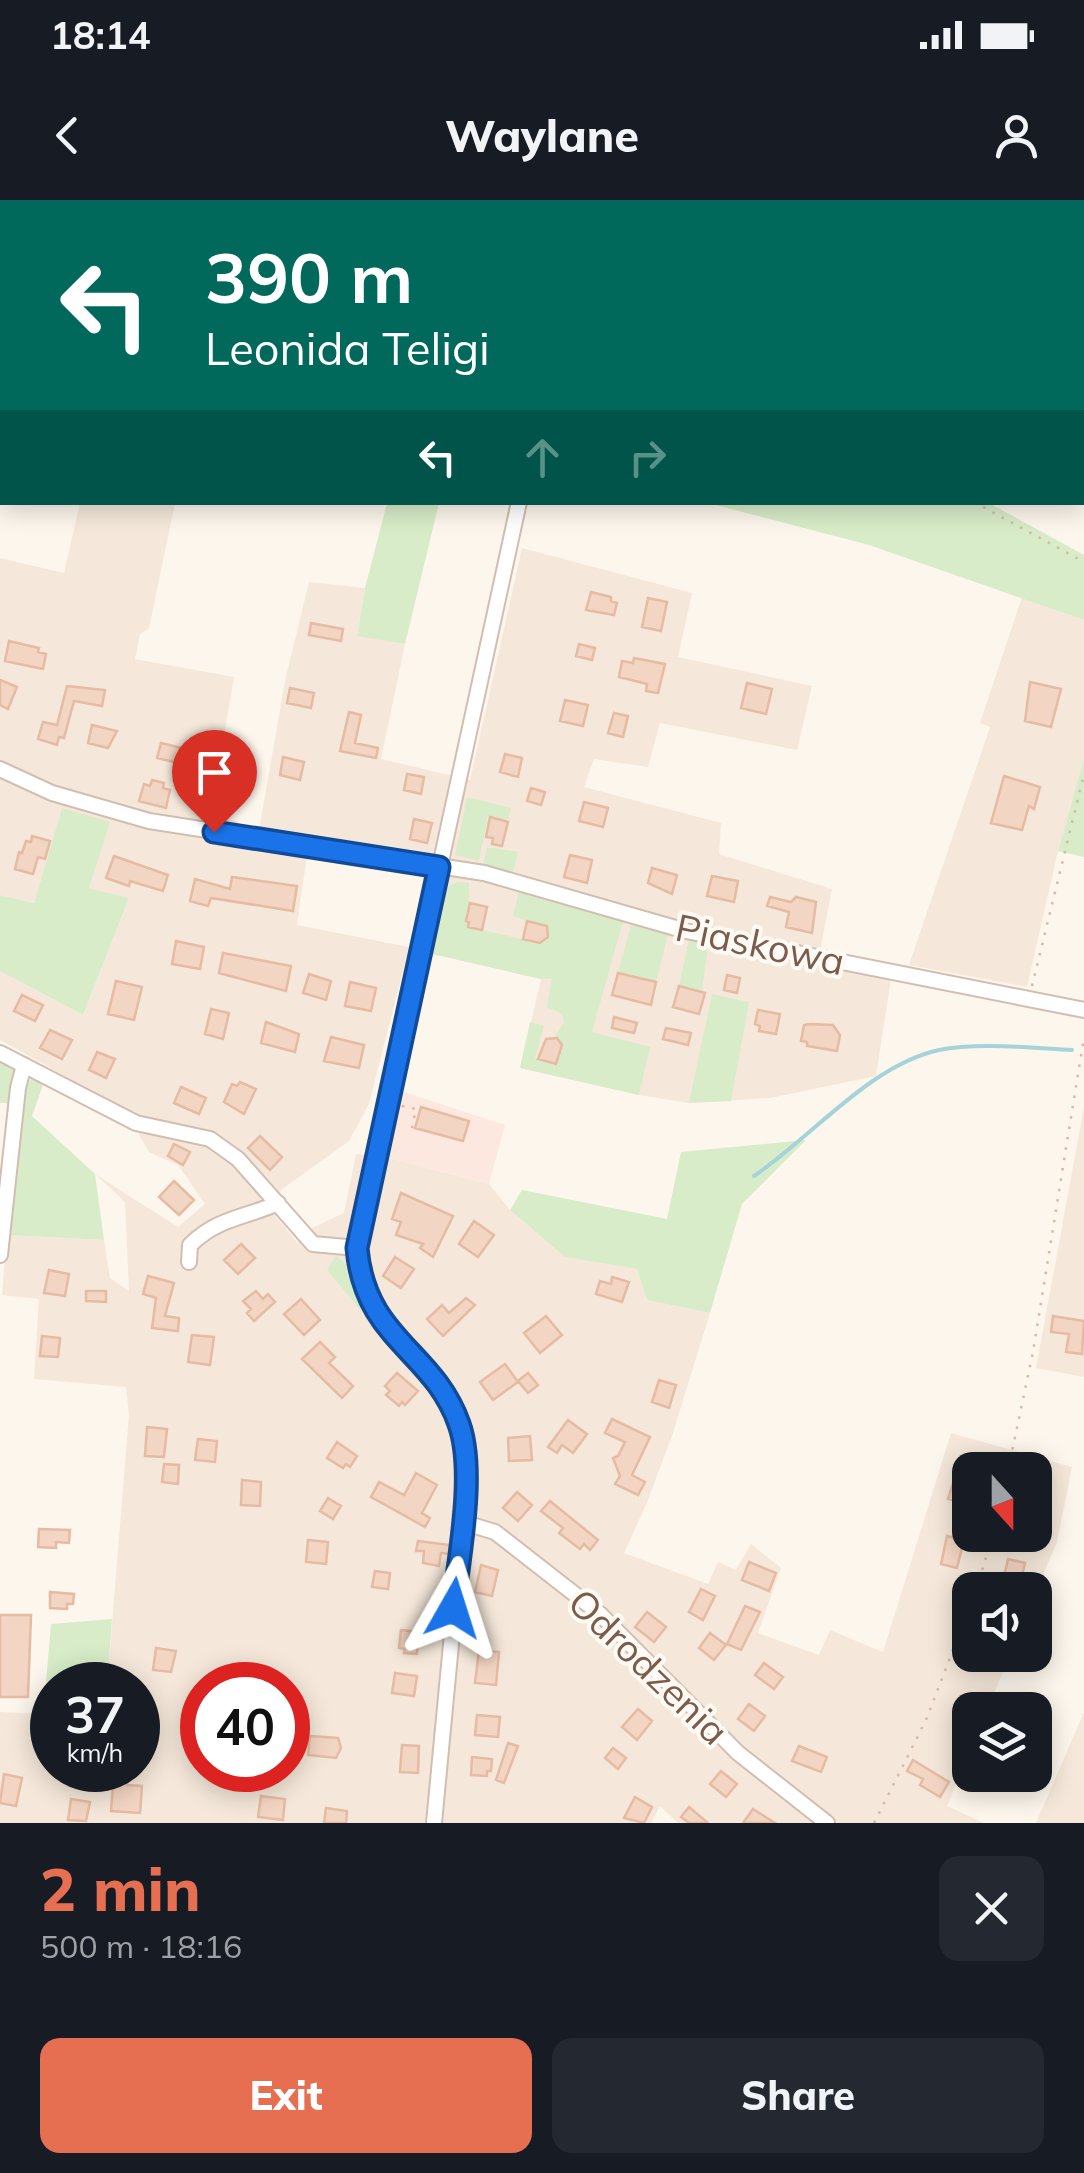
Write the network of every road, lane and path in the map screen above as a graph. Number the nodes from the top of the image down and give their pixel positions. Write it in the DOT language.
graph roads {
  1 [pos="518,505"];
  2 [pos="980,505"];
  3 [pos="1084,562"];
  4 [pos="0,769"];
  5 [pos="1084,774"];
  6 [pos="439,867"];
  7 [pos="1030,999"];
  8 [pos="1084,1010"];
  9 [pos="1084,1037"];
  10 [pos="0,1053"];
  11 [pos="24,1065"];
  12 [pos="394,1104"];
  13 [pos="412,1128"];
  14 [pos="278,1202"];
  15 [pos="357,1248"];
  16 [pos="0,1254"];
  17 [pos="189,1262"];
  18 [pos="1012,1452"];
  19 [pos="462,1522"];
  20 [pos="952,1653"];
  21 [pos="434,1823"];
  22 [pos="827,1823"];
  23 [pos="874,1823"];
  1 -- 6 [label="street"];
  2 -- 3 [label="path"];
  4 -- 6 [label="street, Piaskowa"];
  5 -- 7 [label="path"];
  6 -- 7 [label="street, Piaskowa"];
  6 -- 15 [label="street"];
  7 -- 8 [label="street, Piaskowa"];
  9 -- 18 [label="path"];
  10 -- 11 [label="street"];
  11 -- 14 [label="street"];
  11 -- 16 [label="street"];
  12 -- 13 [label="path"];
  14 -- 15 [label="street"];
  14 -- 17 [label="street"];
  15 -- 19 [label="street"];
  19 -- 21 [label="street"];
  19 -- 22 [label="street, Odrodzenia"];
  20 -- 23 [label="path"];
}
